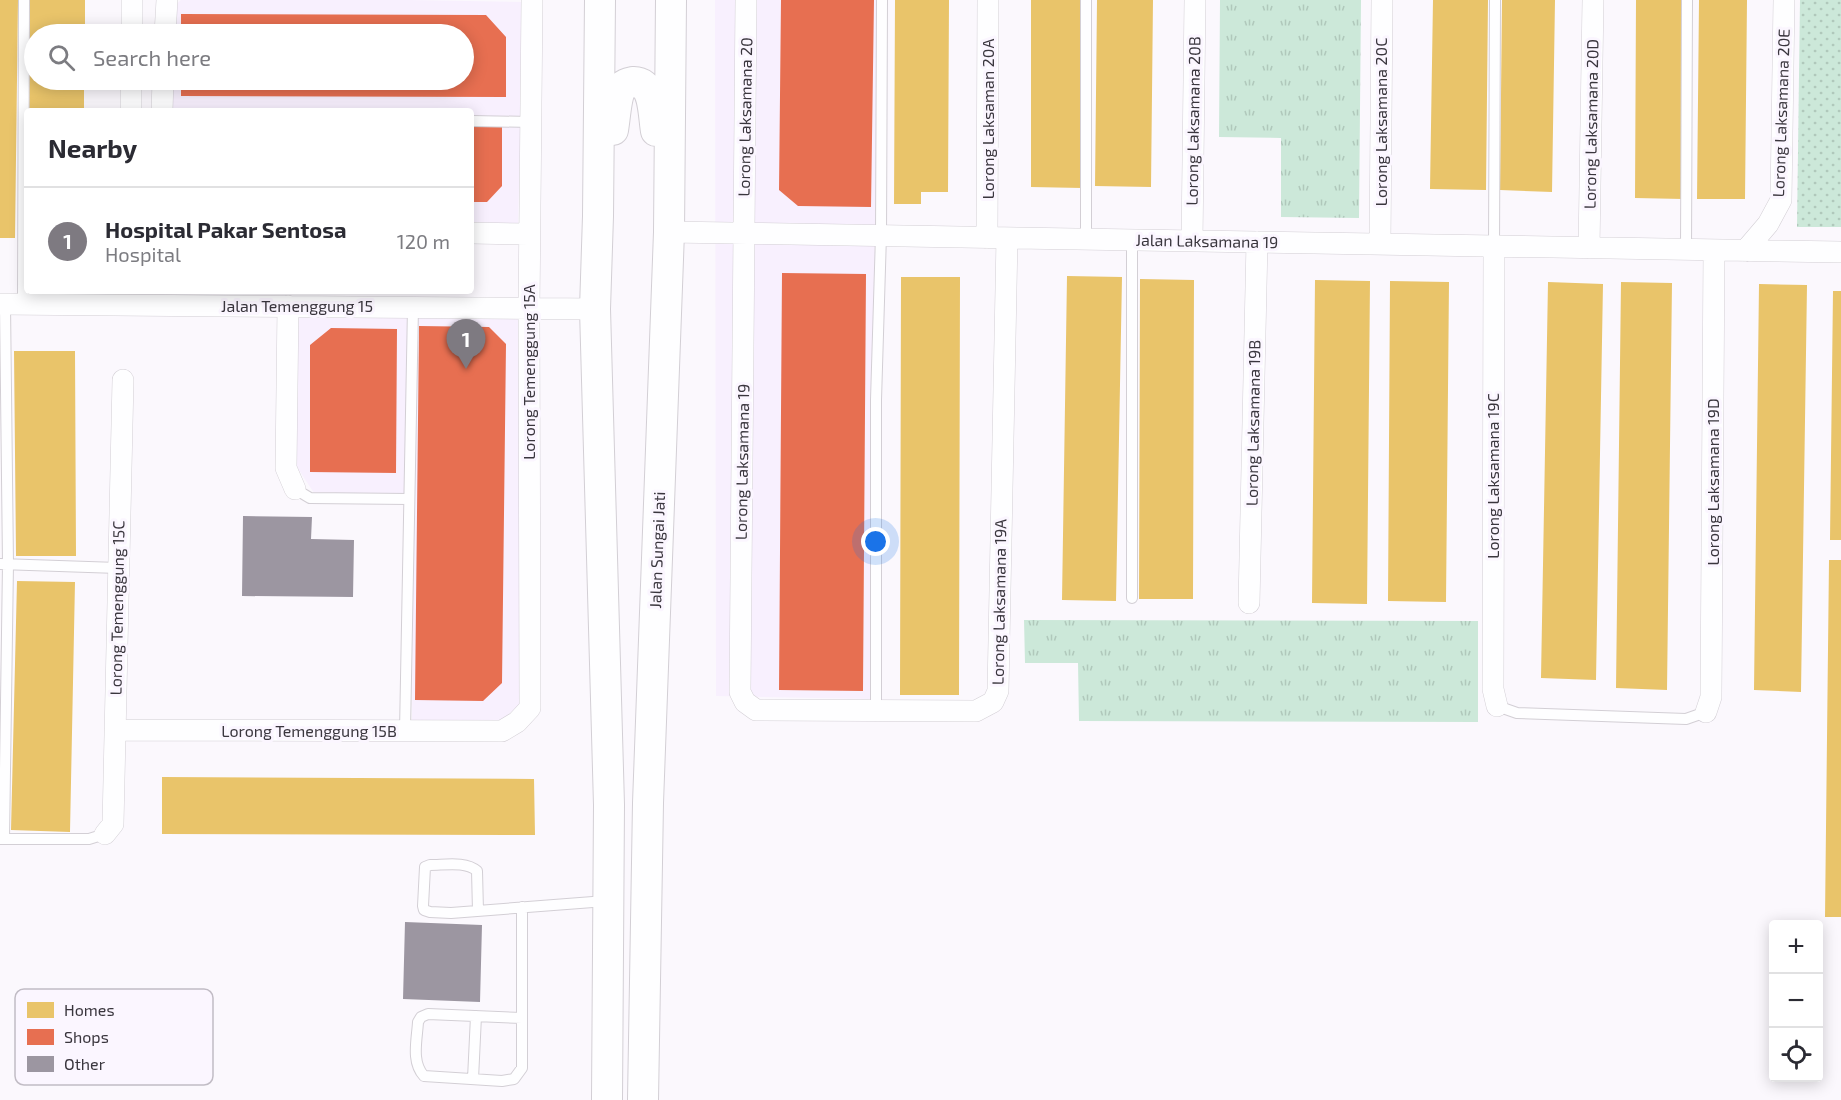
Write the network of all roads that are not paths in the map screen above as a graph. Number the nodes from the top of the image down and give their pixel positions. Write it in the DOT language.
graph roads {
  1 [pos="24,0"];
  2 [pos="132,0"];
  3 [pos="167,0"];
  4 [pos="532,0"];
  5 [pos="600,0"];
  6 [pos="671,0"];
  7 [pos="746,0"];
  8 [pos="882,0"];
  9 [pos="988,0"];
  10 [pos="1086,0"];
  11 [pos="1195,0"];
  12 [pos="1382,0"];
  13 [pos="1495,0"];
  14 [pos="1593,0"];
  15 [pos="1687,0"];
  16 [pos="1784,0"];
  17 [pos="132,24"];
  18 [pos="166,24"];
  19 [pos="131,90"];
  20 [pos="163,90"];
  21 [pos="130,108"];
  22 [pos="162,108"];
  23 [pos="474,121"];
  24 [pos="531,123"];
  25 [pos="598,216"];
  26 [pos="669,223"];
  27 [pos="474,233"];
  28 [pos="744,233"];
  29 [pos="530,234"];
  30 [pos="881,235"];
  31 [pos="997,238"];
  32 [pos="1086,239"];
  33 [pos="1132,240"];
  34 [pos="1192,241"];
  35 [pos="1257,242"];
  36 [pos="1380,244"];
  37 [pos="1494,247"];
  38 [pos="1589,248"];
  39 [pos="1686,250"];
  40 [pos="1714,250"];
  41 [pos="1745,251"];
  42 [pos="1841,252"];
  43 [pos="128,298"];
  44 [pos="10,304"];
  45 [pos="288,306"];
  46 [pos="413,307"];
  47 [pos="529,309"];
  48 [pos="595,309"];
  49 [pos="123,380"];
  50 [pos="295,489"];
  51 [pos="409,499"];
  52 [pos="4,564"];
  53 [pos="118,568"];
  54 [pos="1132,598"];
  55 [pos="1249,603"];
  56 [pos="740,692"];
  57 [pos="1497,706"];
  58 [pos="876,709"];
  59 [pos="1706,712"];
  60 [pos="115,730"];
  61 [pos="405,731"];
  62 [pos="502,731"];
  63 [pos="105,834"];
  64 [pos="2,839"];
  65 [pos="609,901"];
  66 [pos="522,907"];
  67 [pos="478,911"];
  68 [pos="476,1016"];
  69 [pos="522,1018"];
  70 [pos="473,1079"];
  71 [pos="607,1100"];
  72 [pos="643,1100"];
  1 -- 44 [label="lane"];
  2 -- 17 [label="street"];
  3 -- 18 [label="street"];
  4 -- 24 [label="street, Lorong Temenggung 15A"];
  5 -- 25 [label="main road"];
  6 -- 26 [label="main road, Jalan Sungai Jati"];
  7 -- 28 [label="street, Lorong Laksamana 20"];
  8 -- 30 [label="lane"];
  9 -- 31 [label="street, Lorong Laksaman 20A"];
  10 -- 32 [label="lane"];
  11 -- 34 [label="street, Lorong Laksamana 20B"];
  12 -- 36 [label="street, Lorong Laksamana 20C"];
  13 -- 37 [label="lane"];
  14 -- 38 [label="street, Lorong Laksamana 20D"];
  15 -- 39 [label="lane"];
  16 -- 41 [label="street, Lorong Laksamana 20E"];
  19 -- 21 [label="street"];
  20 -- 22 [label="street"];
  23 -- 24 [label="lane"];
  24 -- 29 [label="street, Lorong Temenggung 15A"];
  25 -- 26 [label="main road"];
  25 -- 48 [label="main road"];
  26 -- 28 [label="street, Jalan Laksamana 19"];
  26 -- 72 [label="main road, Jalan Sungai Jati"];
  27 -- 29 [label="street"];
  28 -- 30 [label="street, Jalan Laksamana 19"];
  28 -- 56 [label="street, Lorong Laksamana 19"];
  29 -- 47 [label="street, Lorong Temenggung 15A"];
  30 -- 31 [label="street, Jalan Laksamana 19"];
  30 -- 58 [label="lane"];
  31 -- 32 [label="street, Jalan Laksamana 19"];
  31 -- 58 [label="street, Lorong Laksamana 19A"];
  32 -- 33 [label="street, Jalan Laksamana 19"];
  33 -- 34 [label="street, Jalan Laksamana 19"];
  33 -- 54 [label="lane"];
  34 -- 35 [label="street, Jalan Laksamana 19"];
  35 -- 36 [label="street, Jalan Laksamana 19"];
  35 -- 55 [label="street, Lorong Laksamana 19B"];
  36 -- 37 [label="street, Jalan Laksamana 19"];
  37 -- 38 [label="street, Jalan Laksamana 19"];
  37 -- 57 [label="street, Lorong Laksamana 19C"];
  38 -- 39 [label="street, Jalan Laksamana 19"];
  39 -- 40 [label="street, Jalan Laksamana 19"];
  40 -- 41 [label="street, Jalan Laksamana 19"];
  40 -- 59 [label="street, Lorong Laksamana 19D"];
  41 -- 42 [label="street, Jalan Laksamana 19"];
  43 -- 44 [label="street, Jalan Temenggung 15"];
  43 -- 45 [label="street, Jalan Temenggung 15"];
  44 -- 52 [label="lane"];
  45 -- 46 [label="street, Jalan Temenggung 15"];
  45 -- 50 [label="street"];
  46 -- 47 [label="street, Jalan Temenggung 15"];
  46 -- 51 [label="lane"];
  47 -- 48 [label="street, Jalan Temenggung 15"];
  47 -- 62 [label="street, Lorong Temenggung 15A"];
  48 -- 65 [label="main road"];
  49 -- 53 [label="street, Lorong Temenggung 15C"];
  50 -- 51 [label="lane"];
  51 -- 61 [label="lane"];
  52 -- 53 [label="lane"];
  52 -- 64 [label="lane"];
  53 -- 60 [label="street, Lorong Temenggung 15C"];
  56 -- 58 [label="street, Lorong Laksamana 19A"];
  57 -- 59 [label="lane"];
  60 -- 61 [label="street, Lorong Temenggung 15B"];
  60 -- 63 [label="street, Lorong Temenggung 15C"];
  61 -- 62 [label="street, Lorong Temenggung 15B"];
  63 -- 64 [label="lane"];
  65 -- 66 [label="lane"];
  65 -- 71 [label="main road"];
  66 -- 67 [label="lane"];
  66 -- 69 [label="lane"];
  67 -- 67 [label="lane"];
  68 -- 69 [label="lane"];
  68 -- 70 [label="lane"];
  68 -- 70 [label="lane"];
  69 -- 70 [label="lane"];
}
